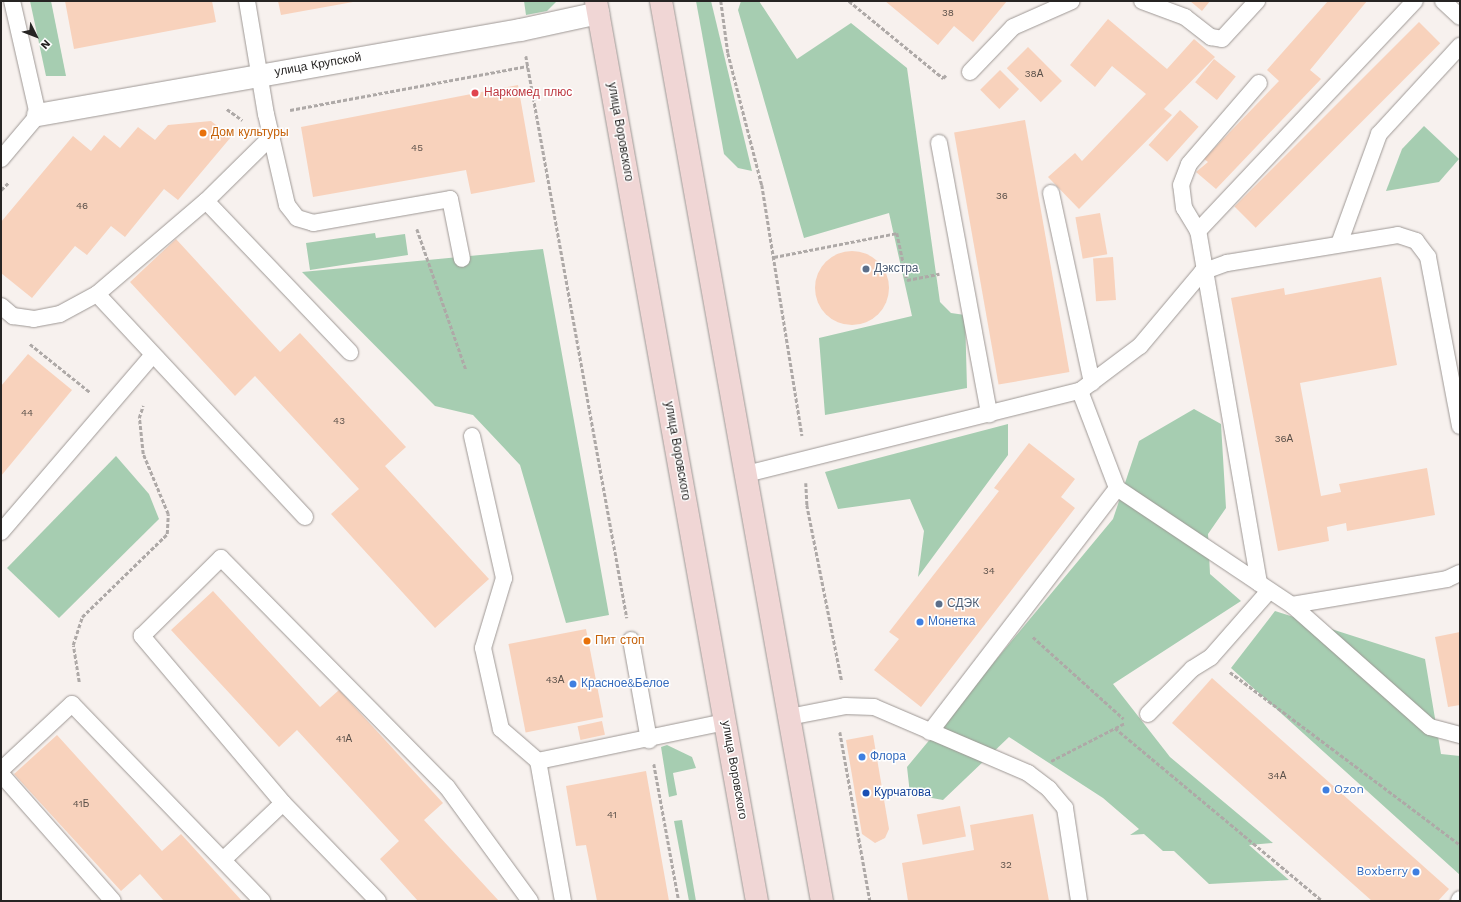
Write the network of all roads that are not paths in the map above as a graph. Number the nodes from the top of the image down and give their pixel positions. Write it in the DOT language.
graph roads {
  1 [pos="12,1"];
  2 [pos="247,1"];
  3 [pos="661,1"];
  4 [pos="1072,1"];
  5 [pos="1142,1"];
  6 [pos="1257,1"];
  7 [pos="1415,1"];
  8 [pos="1443,1"];
  9 [pos="597,7"];
  10 [pos="1460,17"];
  11 [pos="1460,46"];
  12 [pos="970,72"];
  13 [pos="259,76"];
  14 [pos="1259,83"];
  15 [pos="38,115"];
  16 [pos="272,136"];
  17 [pos="939,142"];
  18 [pos="1,159"];
  19 [pos="1051,192"];
  20 [pos="206,200"];
  21 [pos="1198,231"];
  22 [pos="1339,244"];
  23 [pos="462,259"];
  24 [pos="1202,272"];
  25 [pos="97,294"];
  26 [pos="7,311"];
  27 [pos="350,352"];
  28 [pos="152,356"];
  29 [pos="1086,387"];
  30 [pos="989,414"];
  31 [pos="1460,426"];
  32 [pos="472,436"];
  33 [pos="746,474"];
  34 [pos="1117,488"];
  35 [pos="305,517"];
  36 [pos="1,532"];
  37 [pos="1460,573"];
  38 [pos="1264,587"];
  39 [pos="1292,604"];
  40 [pos="631,640"];
  41 [pos="1148,714"];
  42 [pos="789,717"];
  43 [pos="725,722"];
  44 [pos="930,732"];
  45 [pos="1460,735"];
  46 [pos="649,740"];
  47 [pos="538,761"];
  48 [pos="1,770"];
  49 [pos="1,774"];
  50 [pos="283,803"];
  51 [pos="224,859"];
  52 [pos="113,901"];
  53 [pos="262,901"];
  54 [pos="378,901"];
  55 [pos="530,901"];
  56 [pos="563,901"];
  57 [pos="757,901"];
  58 [pos="822,901"];
  59 [pos="1079,901"];
  1 -- 15 [label="lane"];
  2 -- 13 [label="lane"];
  3 -- 33 [label="main road"];
  4 -- 12 [label="lane"];
  5 -- 6 [label="lane"];
  7 -- 21 [label="lane"];
  8 -- 10 [label="lane"];
  9 -- 13 [label="street, улица Крупской"];
  9 -- 43 [label="main road, улица Воровского"];
  11 -- 22 [label="lane"];
  13 -- 15 [label="street, улица Крупской"];
  13 -- 16 [label="lane"];
  14 -- 21 [label="lane"];
  15 -- 18 [label="lane"];
  16 -- 20 [label="lane"];
  16 -- 23 [label="lane"];
  17 -- 30 [label="lane"];
  19 -- 29 [label="lane"];
  20 -- 25 [label="lane"];
  20 -- 27 [label="lane"];
  21 -- 24 [label="lane"];
  22 -- 24 [label="lane"];
  22 -- 31 [label="lane"];
  24 -- 29 [label="lane"];
  24 -- 38 [label="lane"];
  25 -- 26 [label="lane"];
  25 -- 28 [label="lane"];
  28 -- 35 [label="lane"];
  28 -- 36 [label="lane"];
  29 -- 30 [label="lane"];
  29 -- 34 [label="lane"];
  30 -- 33 [label="lane"];
  32 -- 47 [label="lane"];
  33 -- 42 [label="main road"];
  34 -- 38 [label="lane"];
  34 -- 44 [label="lane"];
  37 -- 39 [label="lane"];
  38 -- 39 [label="lane"];
  38 -- 41 [label="lane"];
  39 -- 45 [label="lane"];
  40 -- 46 [label="lane"];
  42 -- 44 [label="lane"];
  42 -- 58 [label="main road"];
  43 -- 46 [label="lane"];
  43 -- 57 [label="main road, улица Воровского"];
  44 -- 59 [label="lane"];
  46 -- 47 [label="lane"];
  47 -- 56 [label="lane"];
  48 -- 51 [label="lane"];
  49 -- 52 [label="lane"];
  50 -- 51 [label="lane"];
  50 -- 54 [label="lane"];
  50 -- 55 [label="lane"];
  51 -- 53 [label="lane"];
}
